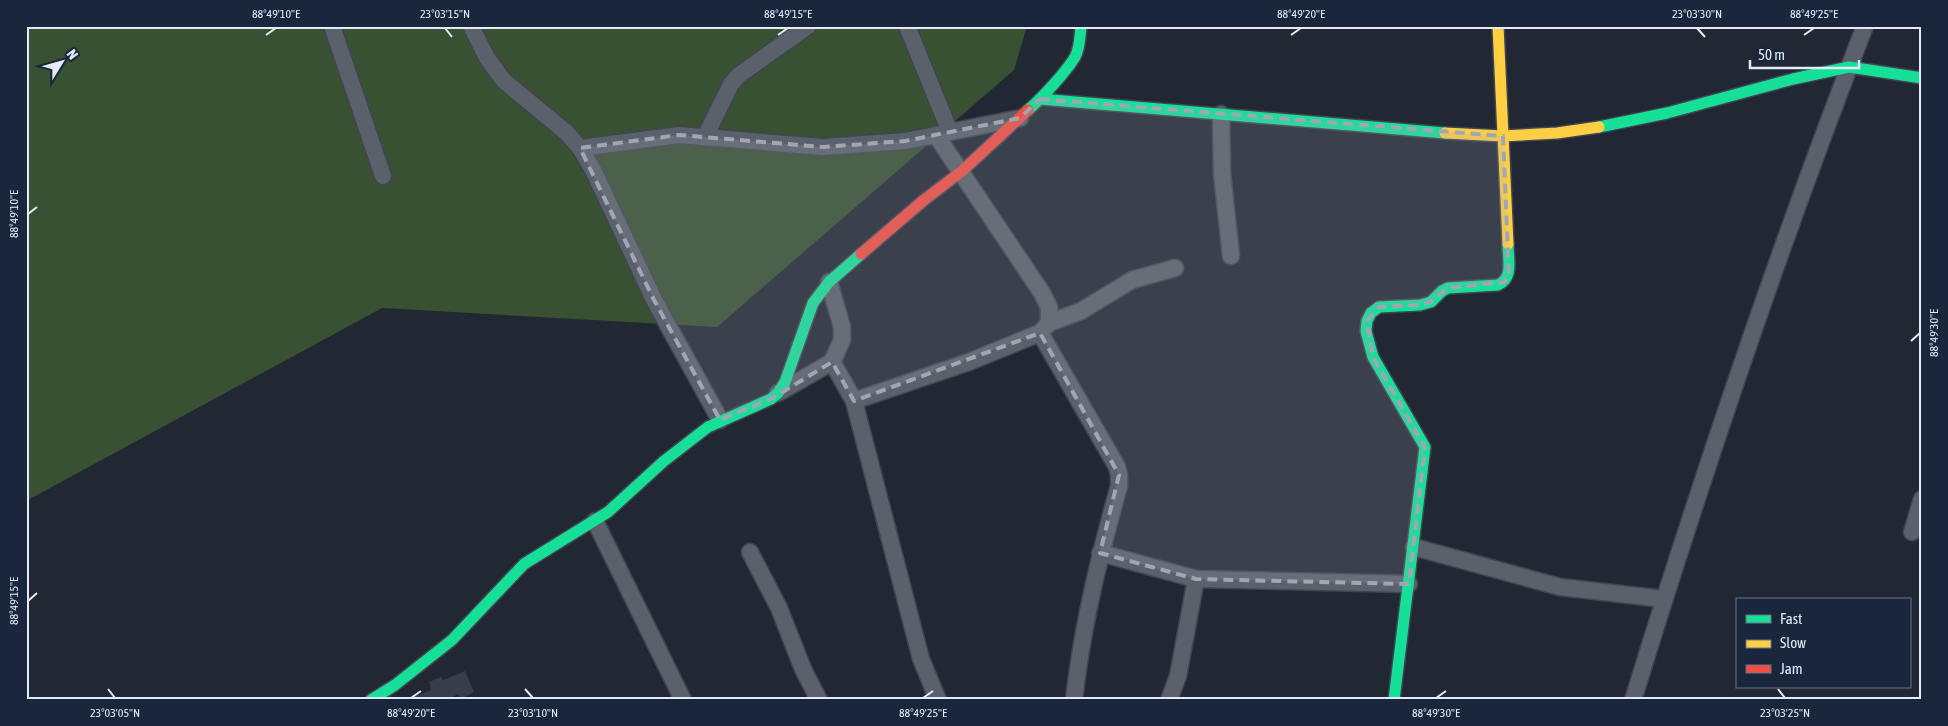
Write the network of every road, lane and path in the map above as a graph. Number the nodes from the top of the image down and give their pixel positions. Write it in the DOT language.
graph roads {
  1 [pos="332,26"];
  2 [pos="471,26"];
  3 [pos="808,26"];
  4 [pos="907,26"];
  5 [pos="1081,26"];
  6 [pos="1498,26"];
  7 [pos="1865,26"];
  8 [pos="1849,67"];
  9 [pos="1922,78"];
  10 [pos="1040,99"];
  11 [pos="1221,114"];
  12 [pos="1020,118"];
  13 [pos="943,133"];
  14 [pos="1503,136"];
  15 [pos="705,137"];
  16 [pos="580,148"];
  17 [pos="962,171"];
  18 [pos="383,176"];
  19 [pos="1231,256"];
  20 [pos="1175,268"];
  21 [pos="829,282"];
  22 [pos="1044,328"];
  23 [pos="832,362"];
  24 [pos="778,394"];
  25 [pos="854,400"];
  26 [pos="720,420"];
  27 [pos="1922,500"];
  28 [pos="595,522"];
  29 [pos="1912,532"];
  30 [pos="1414,547"];
  31 [pos="750,552"];
  32 [pos="1100,553"];
  33 [pos="1196,579"];
  34 [pos="1409,584"];
  35 [pos="1664,599"];
  36 [pos="371,700"];
  37 [pos="683,700"];
  38 [pos="819,700"];
  39 [pos="938,700"];
  40 [pos="1074,700"];
  41 [pos="1169,700"];
  42 [pos="1394,700"];
  43 [pos="1633,700"];
  1 -- 18 [label="street"];
  2 -- 16 [label="street"];
  3 -- 15 [label="street"];
  4 -- 13 [label="street"];
  5 -- 10 [label="street"];
  6 -- 14 [label="street"];
  7 -- 8 [label="street"];
  8 -- 9 [label="street"];
  8 -- 14 [label="street"];
  8 -- 35 [label="street"];
  10 -- 11 [label="street"];
  10 -- 12 [label="street"];
  11 -- 14 [label="street"];
  11 -- 19 [label="street"];
  12 -- 13 [label="street"];
  12 -- 17 [label="street"];
  13 -- 15 [label="street"];
  13 -- 17 [label="street"];
  14 -- 30 [label="street"];
  15 -- 16 [label="street"];
  16 -- 26 [label="street"];
  17 -- 21 [label="street"];
  17 -- 22 [label="street"];
  20 -- 22 [label="street"];
  21 -- 23 [label="street"];
  21 -- 24 [label="street"];
  22 -- 25 [label="street"];
  22 -- 32 [label="street"];
  23 -- 24 [label="street"];
  23 -- 25 [label="street"];
  24 -- 26 [label="street"];
  25 -- 39 [label="street"];
  26 -- 28 [label="street"];
  27 -- 29 [label="street"];
  28 -- 36 [label="street"];
  28 -- 37 [label="street"];
  30 -- 34 [label="street"];
  30 -- 35 [label="street"];
  31 -- 38 [label="street"];
  32 -- 33 [label="street"];
  32 -- 40 [label="street"];
  33 -- 34 [label="street"];
  33 -- 41 [label="street"];
  34 -- 42 [label="street"];
  35 -- 43 [label="street"];
}
